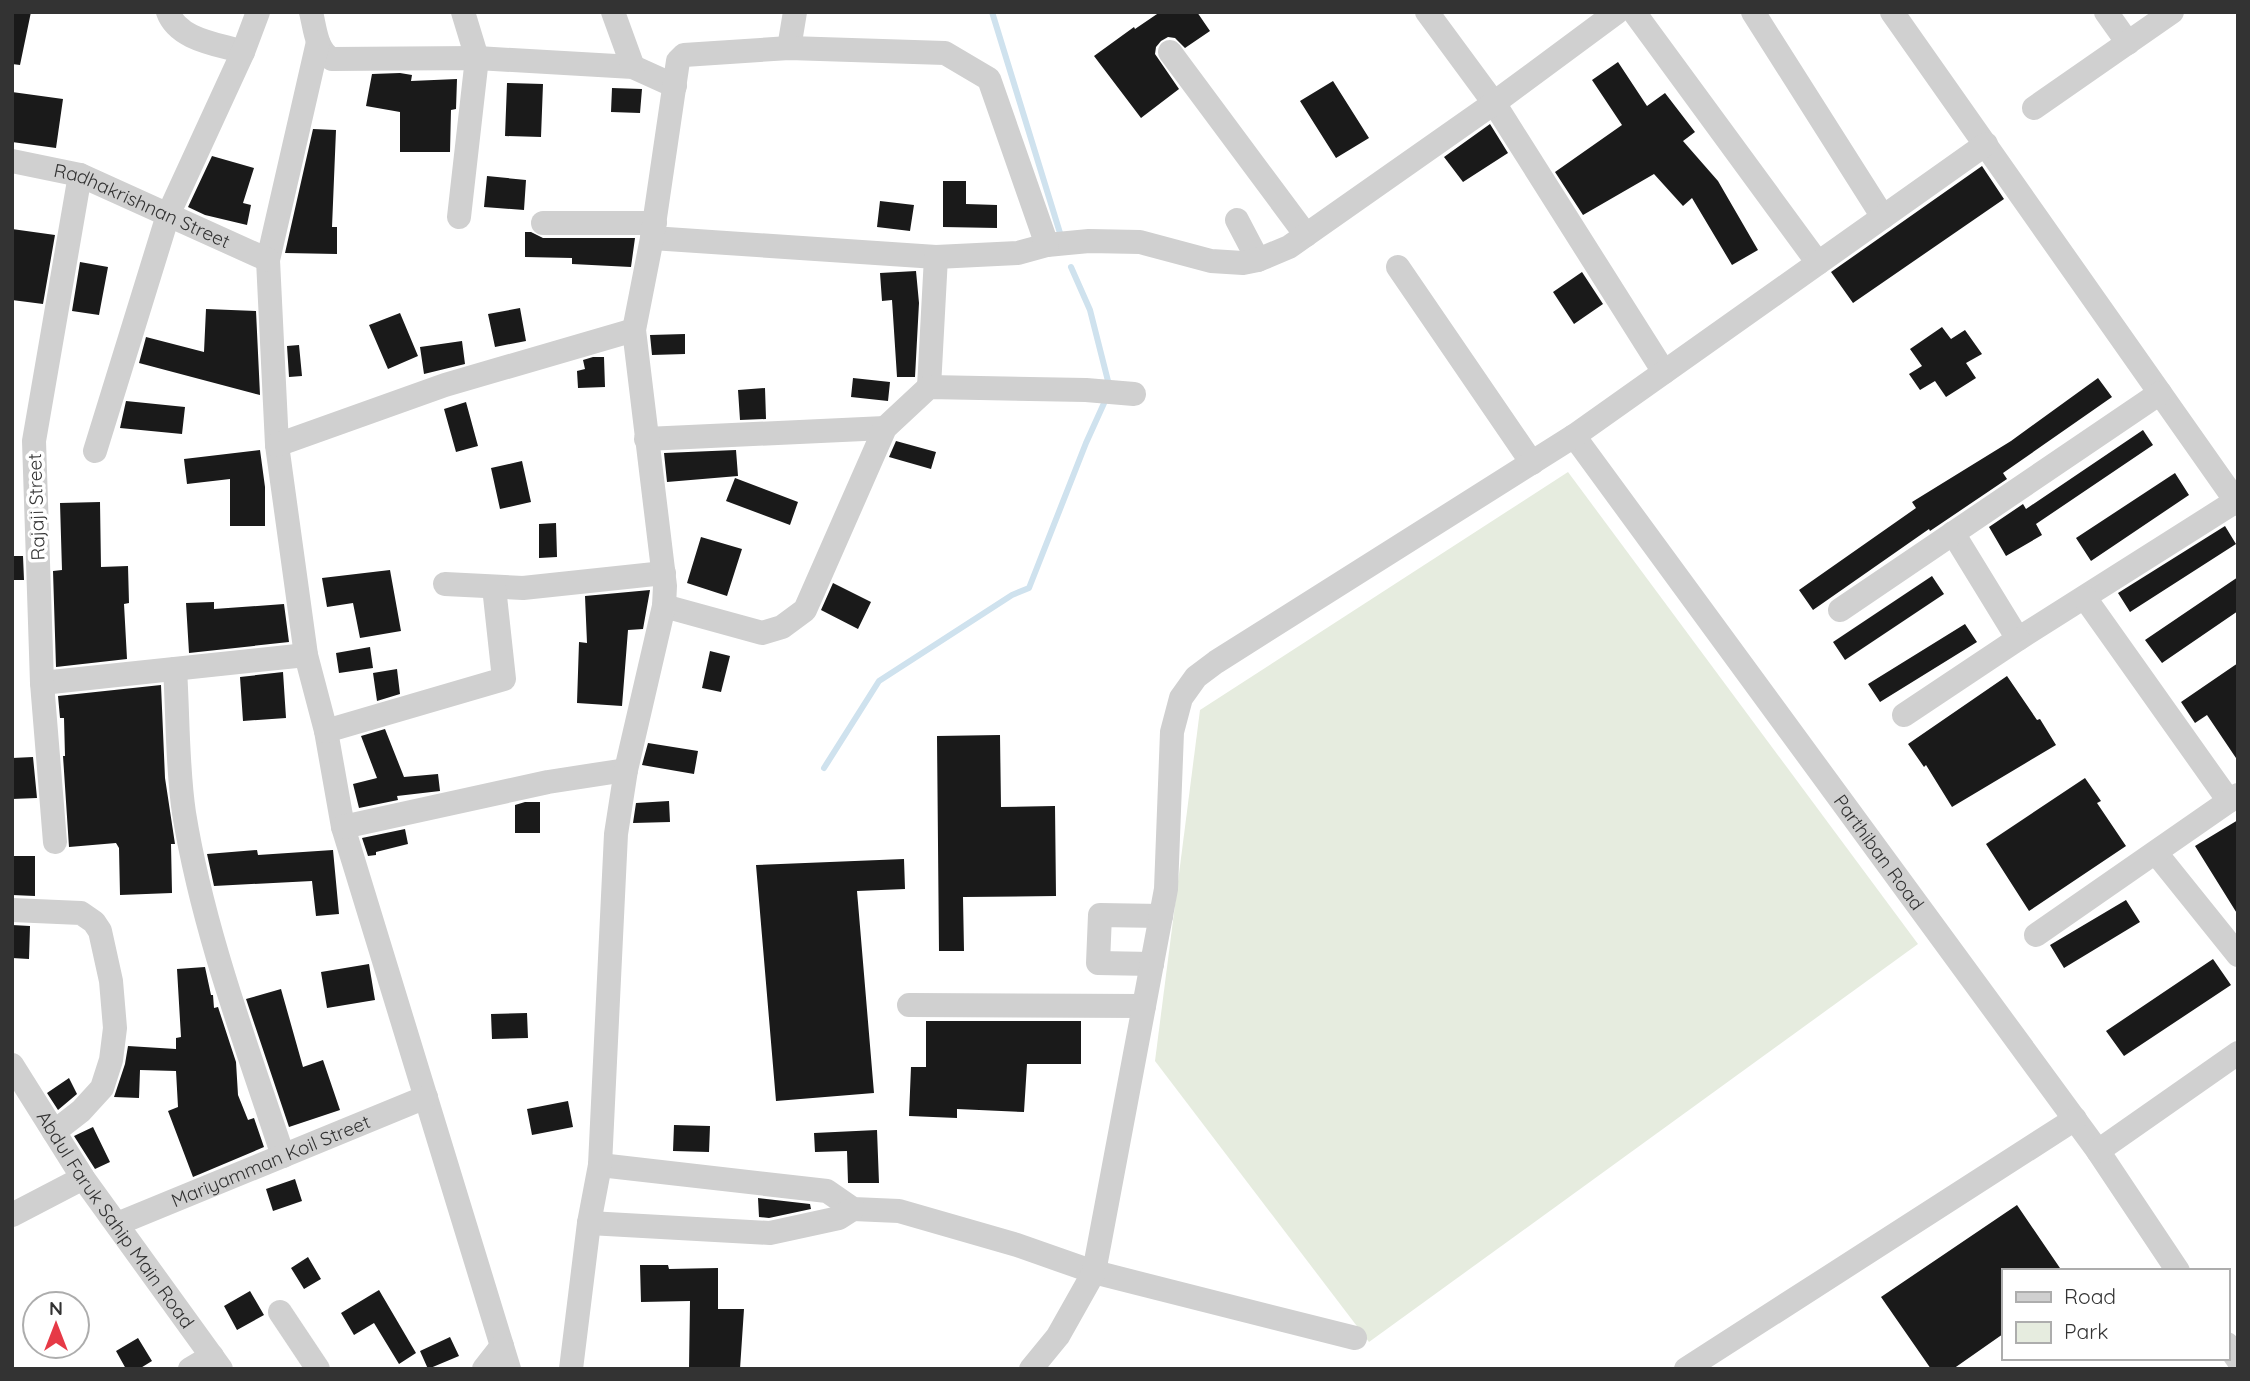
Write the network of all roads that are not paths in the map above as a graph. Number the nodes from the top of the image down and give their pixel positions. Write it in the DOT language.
graph roads {
  1 [pos="168,12"];
  2 [pos="258,12"];
  3 [pos="311,12"];
  4 [pos="463,12"];
  5 [pos="613,12"];
  6 [pos="795,12"];
  7 [pos="1427,12"];
  8 [pos="1617,12"];
  9 [pos="1634,12"];
  10 [pos="1753,12"];
  11 [pos="1892,12"];
  12 [pos="2106,12"];
  13 [pos="2172,12"];
  14 [pos="318,42"];
  15 [pos="2128,43"];
  16 [pos="789,48"];
  17 [pos="243,52"];
  18 [pos="1170,52"];
  19 [pos="477,58"];
  20 [pos="633,67"];
  21 [pos="675,86"];
  22 [pos="1494,103"];
  23 [pos="2034,108"];
  24 [pos="1986,144"];
  25 [pos="12,161"];
  26 [pos="80,175"];
  27 [pos="168,215"];
  28 [pos="459,217"];
  29 [pos="1883,217"];
  30 [pos="1237,220"];
  31 [pos="543,223"];
  32 [pos="654,231"];
  33 [pos="1306,235"];
  34 [pos="1047,245"];
  35 [pos="936,257"];
  36 [pos="268,260"];
  37 [pos="1258,260"];
  38 [pos="1818,263"];
  39 [pos="1398,267"];
  40 [pos="634,330"];
  41 [pos="1664,372"];
  42 [pos="929,387"];
  43 [pos="2160,393"];
  44 [pos="1134,394"];
  45 [pos="885,428"];
  46 [pos="1574,436"];
  47 [pos="646,439"];
  48 [pos="23,440"];
  49 [pos="276,445"];
  50 [pos="95,451"];
  51 [pos="1532,463"];
  52 [pos="2237,502"];
  53 [pos="1953,533"];
  54 [pos="664,573"];
  55 [pos="445,584"];
  56 [pos="494,587"];
  57 [pos="2085,598"];
  58 [pos="664,606"];
  59 [pos="1840,610"];
  60 [pos="2018,639"];
  61 [pos="306,655"];
  62 [pos="175,669"];
  63 [pos="42,683"];
  64 [pos="1904,715"];
  65 [pos="326,731"];
  66 [pos="626,770"];
  67 [pos="2233,798"];
  68 [pos="343,827"];
  69 [pos="55,842"];
  70 [pos="2156,853"];
  71 [pos="12,910"];
  72 [pos="1161,916"];
  73 [pos="2036,935"];
  74 [pos="2238,955"];
  75 [pos="1152,964"];
  76 [pos="909,1005"];
  77 [pos="1144,1006"];
  78 [pos="2238,1052"];
  79 [pos="12,1065"];
  80 [pos="426,1097"];
  81 [pos="2075,1119"];
  82 [pos="54,1132"];
  83 [pos="2098,1151"];
  84 [pos="283,1156"];
  85 [pos="600,1165"];
  86 [pos="83,1178"];
  87 [pos="853,1209"];
  88 [pos="12,1215"];
  89 [pos="589,1223"];
  90 [pos="117,1224"];
  91 [pos="2177,1269"];
  92 [pos="1094,1272"];
  93 [pos="280,1312"];
  94 [pos="1355,1338"];
  95 [pos="505,1357"];
  96 [pos="217,1362"];
  97 [pos="190,1369"];
  98 [pos="318,1369"];
  99 [pos="484,1369"];
  100 [pos="571,1369"];
  101 [pos="1031,1369"];
  102 [pos="1686,1369"];
  1 -- 17 [label="street"];
  2 -- 17 [label="street"];
  3 -- 14 [label="street"];
  4 -- 19 [label="street"];
  5 -- 20 [label="street"];
  6 -- 16 [label="street"];
  7 -- 22 [label="street"];
  8 -- 22 [label="street"];
  9 -- 38 [label="street"];
  10 -- 29 [label="street"];
  11 -- 24 [label="street"];
  12 -- 15 [label="street"];
  13 -- 15 [label="street"];
  14 -- 19 [label="street"];
  14 -- 36 [label="street"];
  15 -- 23 [label="street"];
  16 -- 21 [label="street"];
  16 -- 34 [label="street"];
  17 -- 27 [label="street"];
  18 -- 33 [label="street"];
  19 -- 20 [label="street"];
  19 -- 28 [label="street"];
  20 -- 21 [label="street"];
  21 -- 32 [label="street"];
  22 -- 33 [label="street"];
  22 -- 41 [label="street"];
  24 -- 29 [label="street"];
  24 -- 43 [label="street"];
  25 -- 26 [label="street, Radhakrishnan Street"];
  26 -- 27 [label="street, Radhakrishnan Street"];
  26 -- 48 [label="street, Rajaji Street"];
  27 -- 36 [label="street, Radhakrishnan Street"];
  27 -- 50 [label="street"];
  29 -- 38 [label="street"];
  30 -- 37 [label="street"];
  31 -- 32 [label="street"];
  32 -- 35 [label="street"];
  32 -- 40 [label="street"];
  33 -- 37 [label="street"];
  34 -- 35 [label="street"];
  34 -- 37 [label="street"];
  35 -- 42 [label="street"];
  36 -- 49 [label="street"];
  38 -- 41 [label="street"];
  39 -- 51 [label="street"];
  40 -- 47 [label="street"];
  40 -- 49 [label="street"];
  41 -- 46 [label="street"];
  42 -- 44 [label="street"];
  42 -- 45 [label="street"];
  43 -- 52 [label="street"];
  43 -- 53 [label="street"];
  45 -- 47 [label="street"];
  45 -- 58 [label="street"];
  46 -- 51 [label="street"];
  46 -- 81 [label="street, Parthiban Road"];
  47 -- 54 [label="street"];
  48 -- 63 [label="street, Rajaji Street"];
  49 -- 61 [label="street"];
  51 -- 72 [label="street"];
  52 -- 57 [label="street"];
  53 -- 59 [label="street"];
  53 -- 60 [label="street"];
  54 -- 56 [label="street"];
  54 -- 58 [label="street"];
  55 -- 56 [label="street"];
  56 -- 65 [label="street"];
  57 -- 60 [label="street"];
  57 -- 67 [label="street"];
  58 -- 66 [label="street"];
  60 -- 64 [label="street"];
  61 -- 62 [label="street"];
  61 -- 65 [label="street"];
  62 -- 63 [label="street"];
  62 -- 84 [label="street"];
  63 -- 69 [label="street, Rajaji Street"];
  65 -- 68 [label="street"];
  66 -- 68 [label="street"];
  66 -- 85 [label="street"];
  67 -- 70 [label="street"];
  68 -- 80 [label="street"];
  70 -- 73 [label="street"];
  70 -- 74 [label="street"];
  71 -- 82 [label="street"];
  72 -- 75 [label="street"];
  72 -- 75 [label="street"];
  75 -- 77 [label="street"];
  76 -- 77 [label="street"];
  77 -- 92 [label="street"];
  78 -- 83 [label="street"];
  79 -- 82 [label="street, Abdul Faruk Sahip Main Road"];
  80 -- 84 [label="street, Mariyamman Koil Street"];
  80 -- 95 [label="street"];
  81 -- 83 [label="street, Parthiban Road"];
  81 -- 102 [label="street"];
  82 -- 86 [label="street, Abdul Faruk Sahip Main Road"];
  83 -- 91 [label="street, Parthiban Road"];
  84 -- 90 [label="street, Mariyamman Koil Street"];
  85 -- 87 [label="street"];
  85 -- 89 [label="street"];
  86 -- 88 [label="street"];
  86 -- 90 [label="street, Abdul Faruk Sahip Main Road"];
  87 -- 89 [label="street"];
  87 -- 92 [label="street"];
  89 -- 100 [label="street"];
  90 -- 96 [label="street, Abdul Faruk Sahip Main Road"];
  92 -- 94 [label="street"];
  92 -- 101 [label="street"];
  93 -- 98 [label="street"];
  95 -- 99 [label="street"];
  96 -- 97 [label="street"];
}
